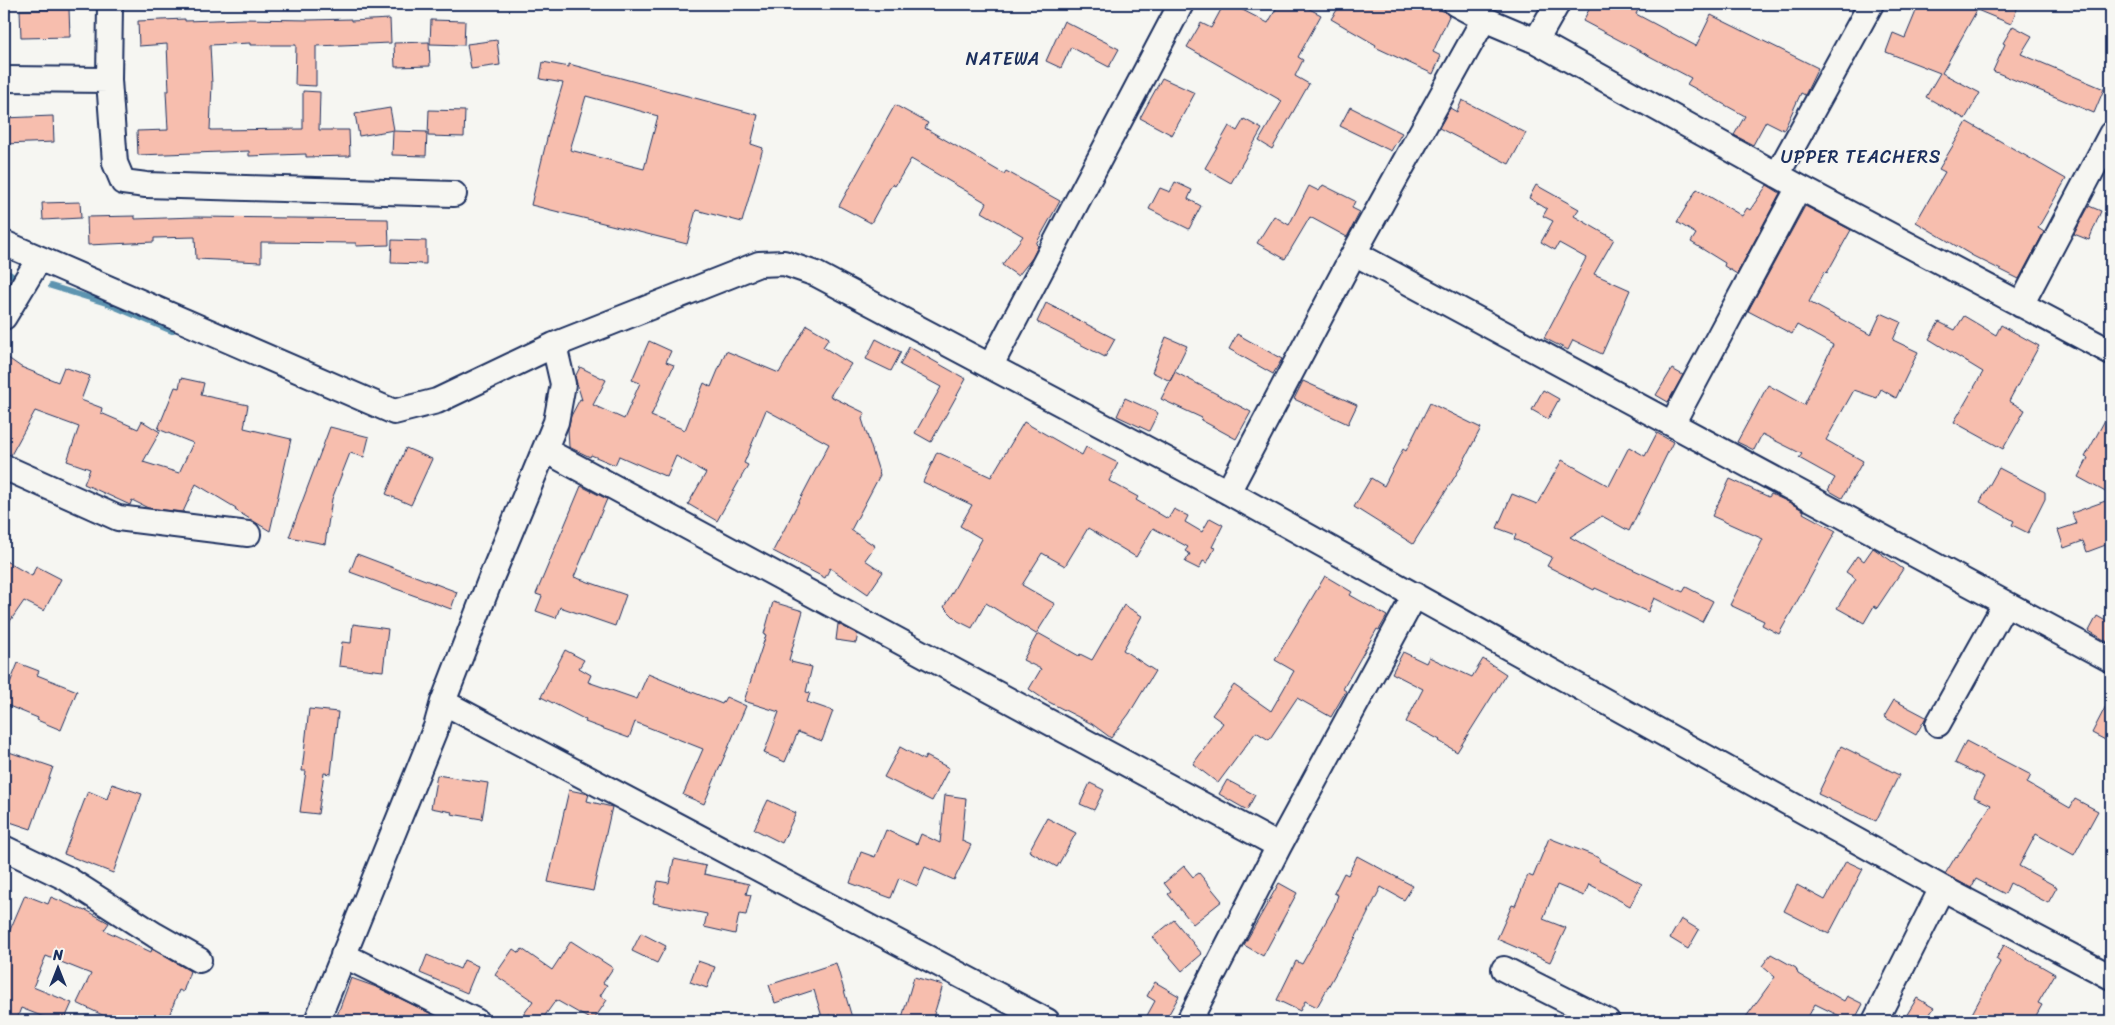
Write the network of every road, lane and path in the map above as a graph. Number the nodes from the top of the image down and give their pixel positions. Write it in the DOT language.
graph roads {
  1 [pos="110,4"];
  2 [pos="1181,4"];
  3 [pos="1456,4"];
  4 [pos="1557,4"];
  5 [pos="1871,4"];
  6 [pos="1484,19"];
  7 [pos="1536,41"];
  8 [pos="4,79"];
  9 [pos="109,80"];
  10 [pos="2111,134"];
  11 [pos="1777,174"];
  12 [pos="1799,187"];
  13 [pos="454,194"];
  14 [pos="4,243"];
  15 [pos="1354,253"];
  16 [pos="38,259"];
  17 [pos="2022,305"];
  18 [pos="4,317"];
  19 [pos="554,345"];
  20 [pos="2111,352"];
  21 [pos="991,365"];
  22 [pos="1672,424"];
  23 [pos="545,450"];
  24 [pos="4,467"];
  25 [pos="1228,492"];
  26 [pos="248,534"];
  27 [pos="1415,595"];
  28 [pos="2005,604"];
  29 [pos="2111,660"];
  30 [pos="443,702"];
  31 [pos="1938,724"];
  32 [pos="1279,846"];
  33 [pos="4,848"];
  34 [pos="1942,888"];
  35 [pos="343,955"];
  36 [pos="199,960"];
  37 [pos="1504,969"];
  38 [pos="2111,977"];
  39 [pos="317,1021"];
  40 [pos="476,1021"];
  41 [pos="1047,1021"];
  42 [pos="1189,1021"];
  43 [pos="1607,1021"];
  44 [pos="1875,1021"];
  1 -- 9 [label="street"];
  2 -- 21 [label="street"];
  3 -- 6 [label="street"];
  4 -- 7 [label="street"];
  5 -- 11 [label="street"];
  6 -- 7 [label="street"];
  6 -- 15 [label="street"];
  7 -- 11 [label="street"];
  8 -- 9 [label="street"];
  9 -- 13 [label="street"];
  10 -- 17 [label="street"];
  11 -- 12 [label="street"];
  12 -- 17 [label="street"];
  12 -- 22 [label="street"];
  14 -- 16 [label="street"];
  15 -- 22 [label="street"];
  15 -- 25 [label="street"];
  16 -- 18 [label="street"];
  16 -- 19 [label="street"];
  17 -- 20 [label="street"];
  19 -- 21 [label="street"];
  19 -- 23 [label="street"];
  21 -- 25 [label="street"];
  22 -- 28 [label="street"];
  23 -- 30 [label="street"];
  23 -- 32 [label="street"];
  24 -- 26 [label="street"];
  25 -- 27 [label="street"];
  27 -- 32 [label="street"];
  27 -- 34 [label="street"];
  28 -- 29 [label="street"];
  28 -- 31 [label="street"];
  30 -- 35 [label="street"];
  30 -- 41 [label="street"];
  32 -- 42 [label="street"];
  33 -- 36 [label="street"];
  34 -- 38 [label="street"];
  34 -- 44 [label="street"];
  35 -- 39 [label="street"];
  35 -- 40 [label="street"];
  37 -- 43 [label="street"];
}
